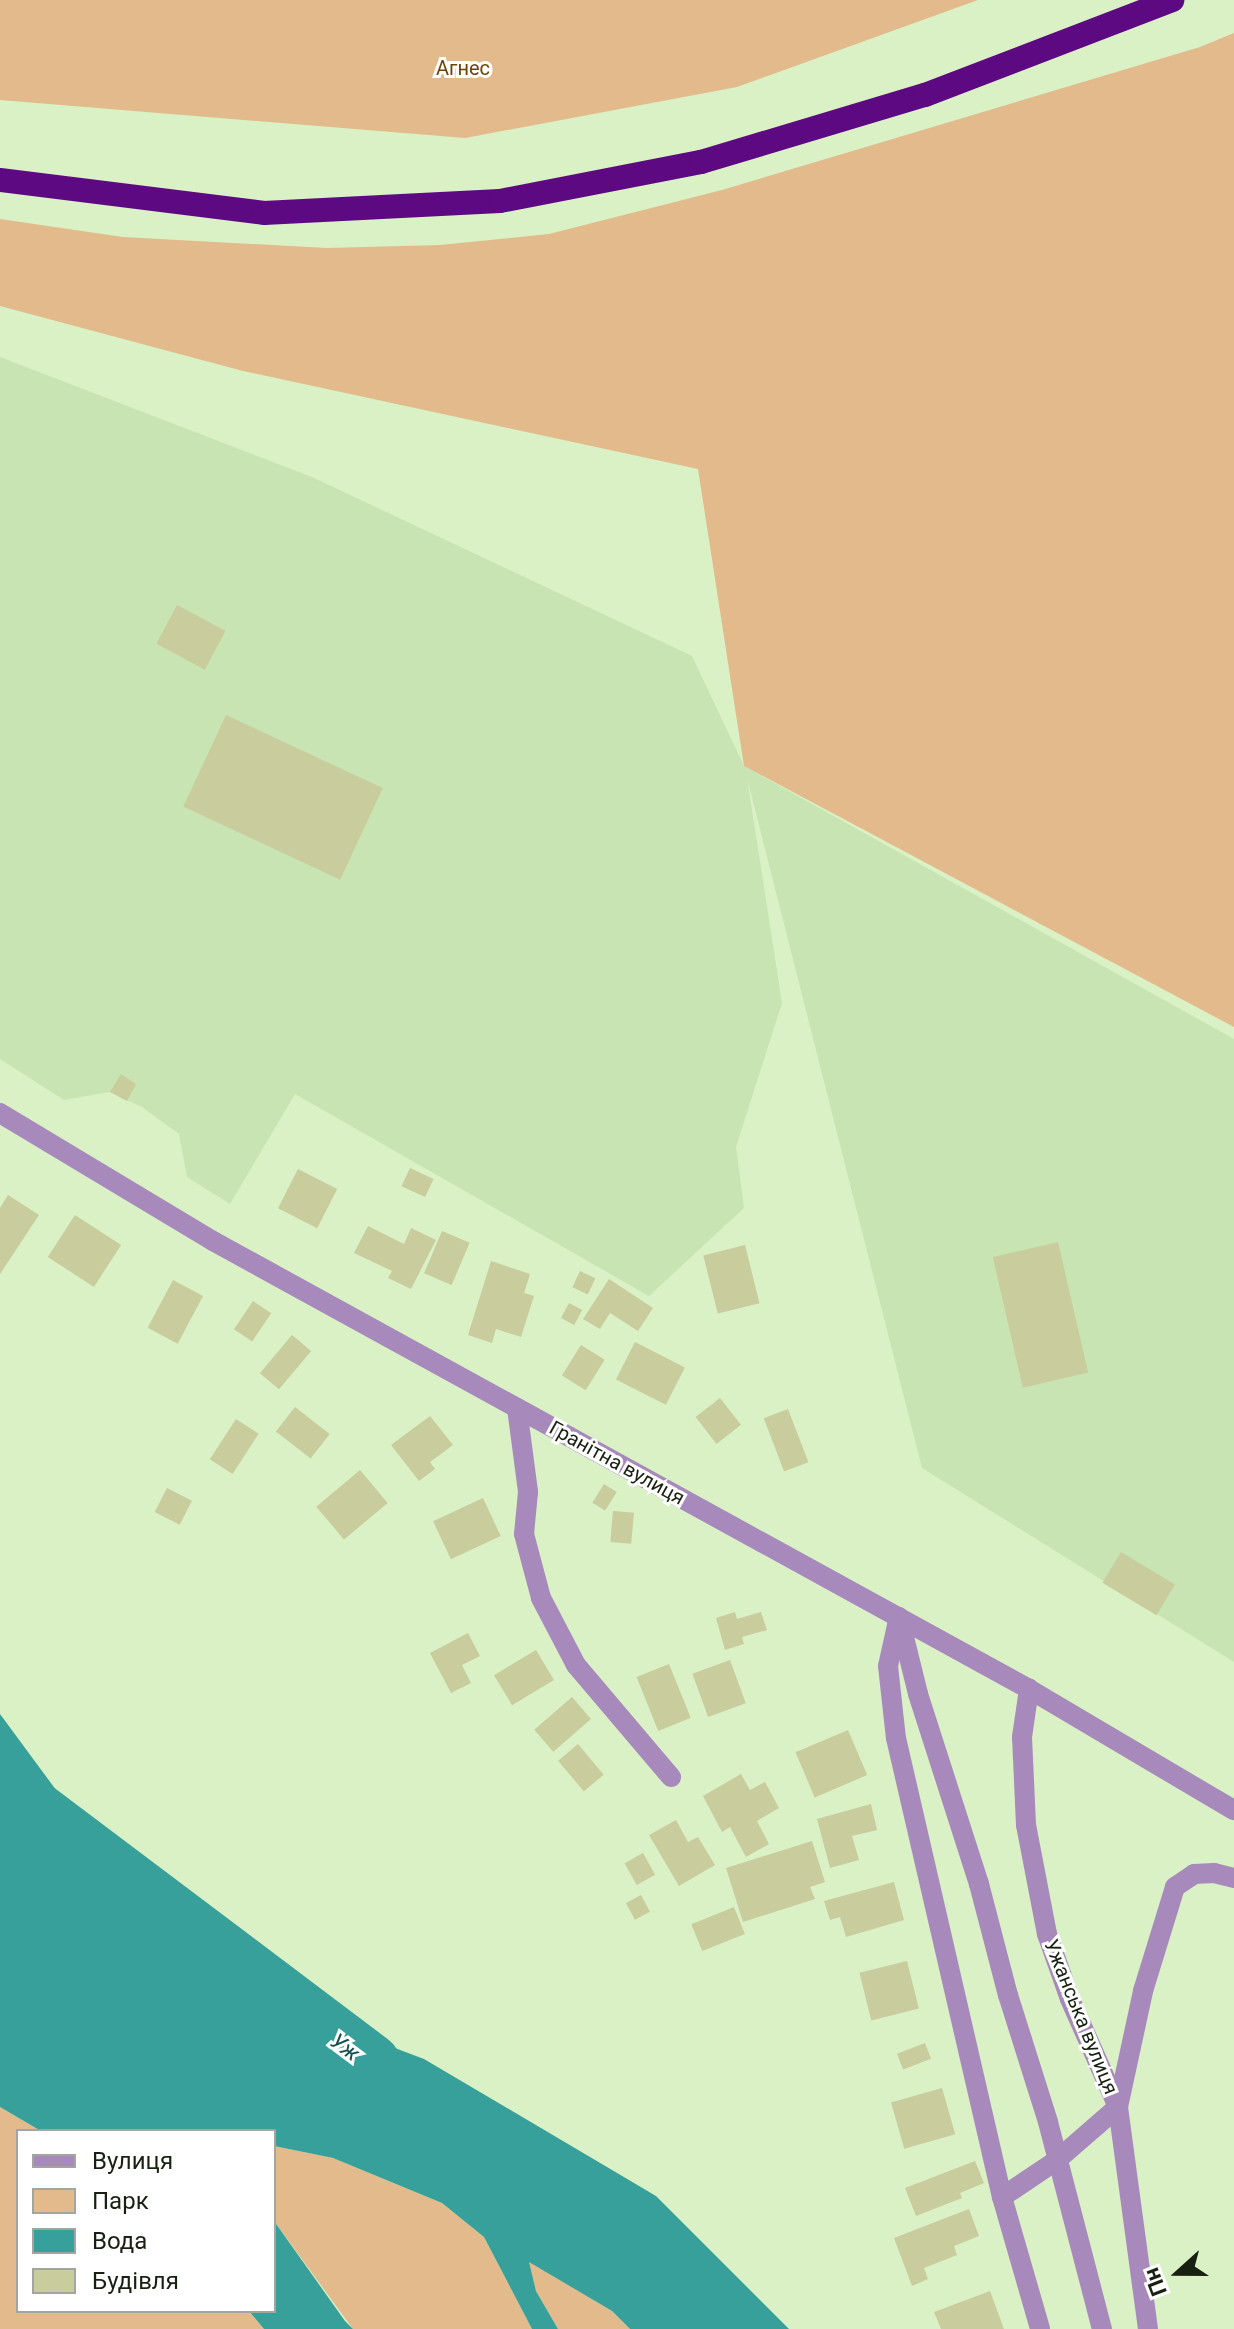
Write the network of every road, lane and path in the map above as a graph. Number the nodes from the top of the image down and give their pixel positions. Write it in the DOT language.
graph roads {
  1 [pos="1172,0"];
  2 [pos="0,180"];
  3 [pos="0,1113"];
  4 [pos="517,1408"];
  5 [pos="899,1617"];
  6 [pos="1029,1689"];
  7 [pos="671,1777"];
  8 [pos="1234,1810"];
  9 [pos="1234,1878"];
  10 [pos="1118,2107"];
  11 [pos="1057,2160"];
  12 [pos="1002,2197"];
  13 [pos="1040,2329"];
  14 [pos="1102,2329"];
  15 [pos="1148,2329"];
  1 -- 2 [label="highway"];
  3 -- 4 [label="street, Гранітна вулиця"];
  4 -- 5 [label="street, Гранітна вулиця"];
  4 -- 7 [label="street"];
  5 -- 6 [label="street, Гранітна вулиця"];
  5 -- 11 [label="street"];
  5 -- 12 [label="street"];
  6 -- 8 [label="street, Гранітна вулиця"];
  6 -- 10 [label="street, Ужанська вулиця"];
  9 -- 10 [label="street, Ужанська вулиця"];
  10 -- 11 [label="street"];
  10 -- 15 [label="street, Ужанська вулиця"];
  11 -- 12 [label="street"];
  11 -- 14 [label="street"];
  12 -- 13 [label="street"];
}
